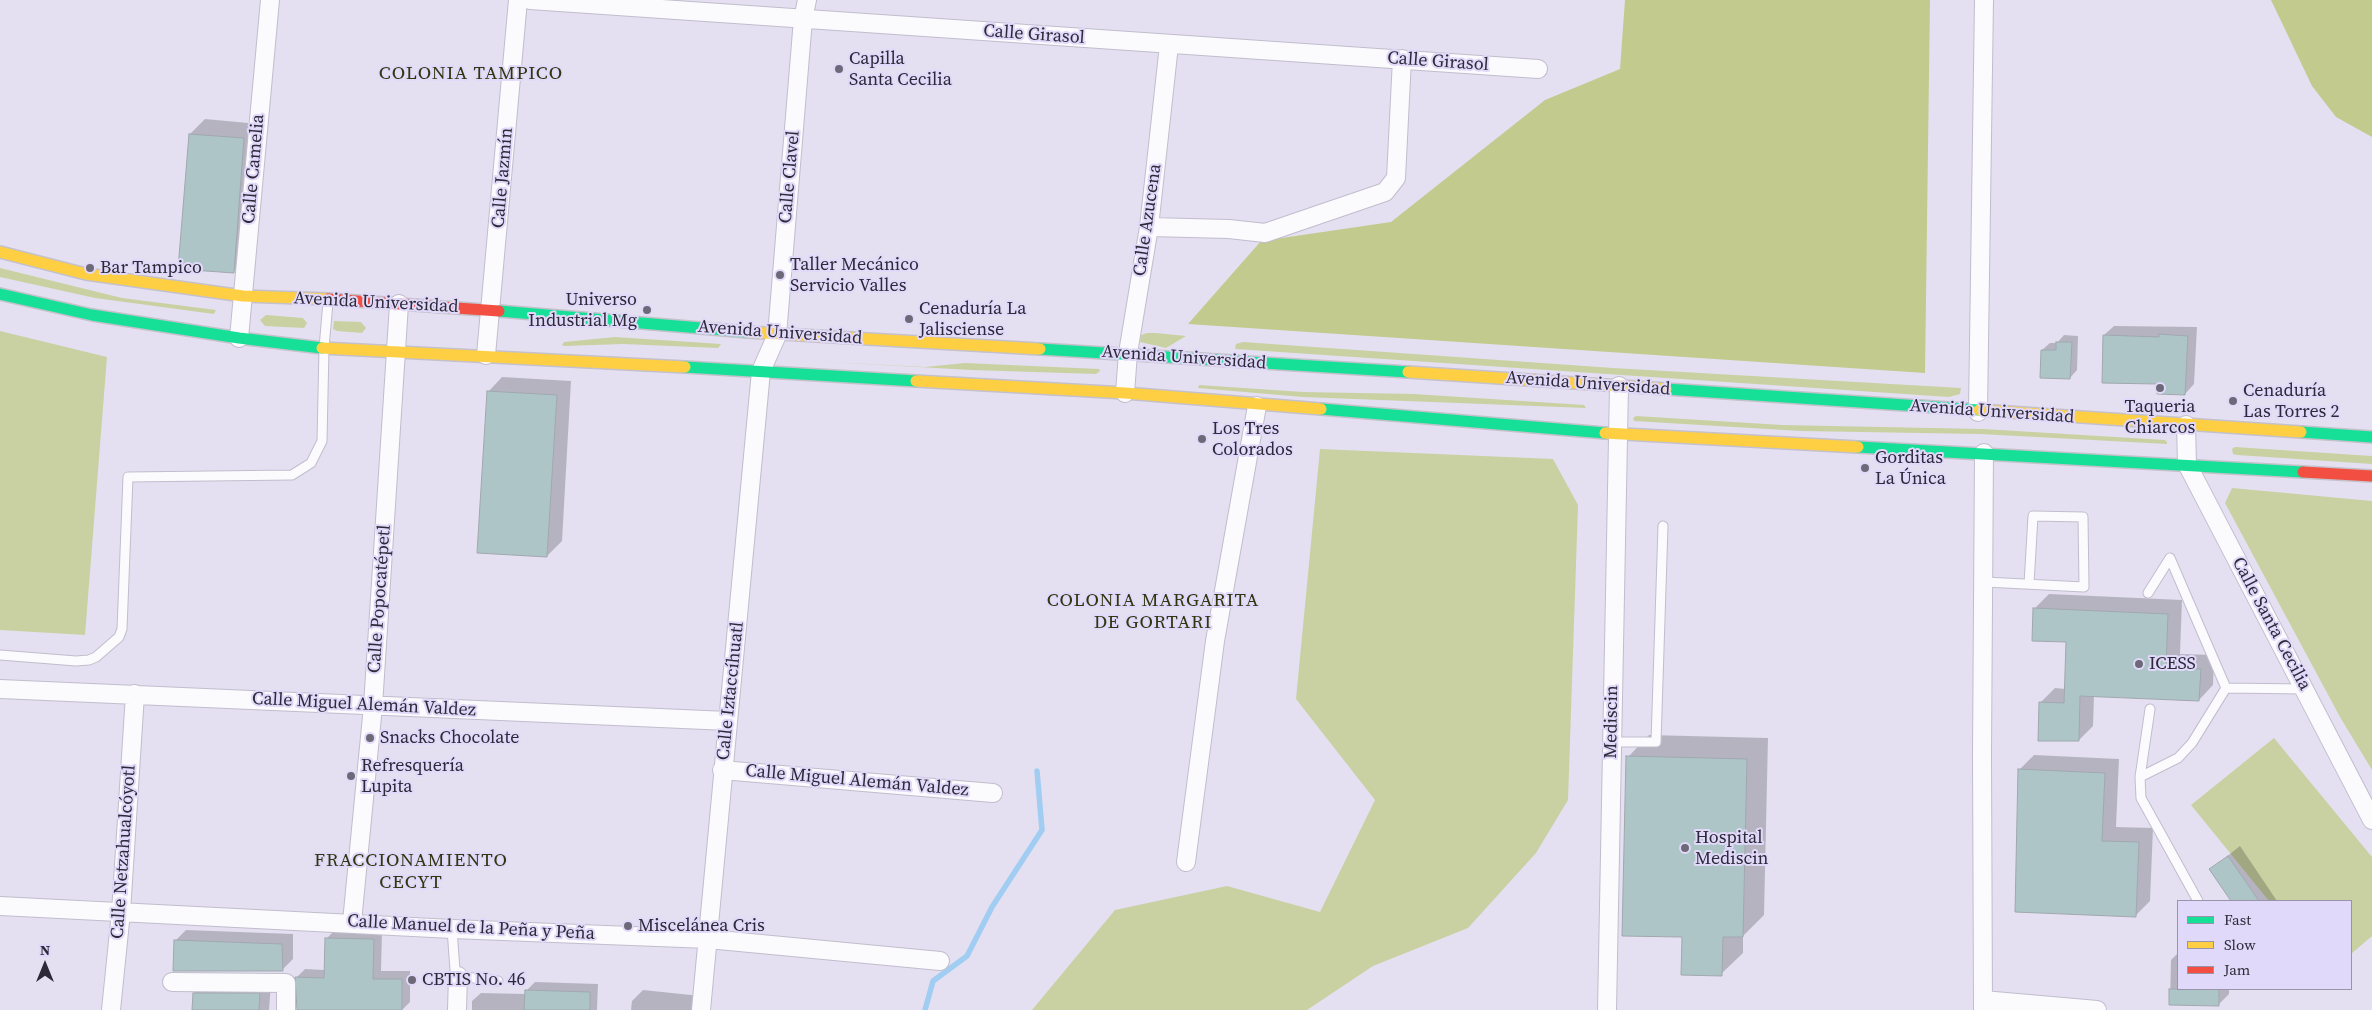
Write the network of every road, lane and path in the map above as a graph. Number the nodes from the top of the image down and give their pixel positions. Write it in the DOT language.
graph roads {
  1 [pos="270,0"];
  2 [pos="518,0"];
  3 [pos="530,0"];
  4 [pos="807,0"];
  5 [pos="1984,0"];
  6 [pos="803,19"];
  7 [pos="1169,45"];
  8 [pos="1402,59"];
  9 [pos="1538,69"];
  10 [pos="1148,227"];
  11 [pos="0,252"];
  12 [pos="0,294"];
  13 [pos="243,296"];
  14 [pos="329,299"];
  15 [pos="398,304"];
  16 [pos="491,310"];
  17 [pos="777,335"];
  18 [pos="239,338"];
  19 [pos="324,348"];
  20 [pos="396,350"];
  21 [pos="1128,354"];
  22 [pos="486,355"];
  23 [pos="761,371"];
  24 [pos="1619,386"];
  25 [pos="1125,394"];
  26 [pos="1257,406"];
  27 [pos="1978,412"];
  28 [pos="2186,425"];
  29 [pos="1617,434"];
  30 [pos="2372,437"];
  31 [pos="1984,453"];
  32 [pos="2187,464"];
  33 [pos="2372,476"];
  34 [pos="1663,526"];
  35 [pos="1985,582"];
  36 [pos="2029,584"];
  37 [pos="2148,593"];
  38 [pos="0,655"];
  39 [pos="0,688"];
  40 [pos="2226,688"];
  41 [pos="2306,690"];
  42 [pos="135,694"];
  43 [pos="373,706"];
  44 [pos="2150,709"];
  45 [pos="728,721"];
  46 [pos="1611,742"];
  47 [pos="722,770"];
  48 [pos="2140,777"];
  49 [pos="992,793"];
  50 [pos="2372,820"];
  51 [pos="1186,862"];
  52 [pos="2197,900"];
  53 [pos="0,906"];
  54 [pos="121,912"];
  55 [pos="352,922"];
  56 [pos="452,929"];
  57 [pos="708,939"];
  58 [pos="940,961"];
  59 [pos="458,976"];
  60 [pos="498,981"];
  61 [pos="172,982"];
  62 [pos="1983,1005"];
  63 [pos="111,1010"];
  64 [pos="286,1010"];
  65 [pos="457,1010"];
  66 [pos="701,1010"];
  67 [pos="1607,1010"];
  68 [pos="2096,1010"];
  1 -- 13 [label="street, Calle Camelia"];
  2 -- 16 [label="street, Calle Jazmín"];
  3 -- 6 [label="street, Calle Girasol"];
  4 -- 6 [label="street, Calle Clavel"];
  5 -- 27 [label="street"];
  6 -- 7 [label="street, Calle Girasol"];
  6 -- 17 [label="street, Calle Clavel"];
  7 -- 8 [label="street, Calle Girasol"];
  7 -- 10 [label="street, Calle Azucena"];
  8 -- 9 [label="street, Calle Girasol"];
  8 -- 10 [label="street"];
  10 -- 21 [label="street, Calle Azucena"];
  11 -- 13 [label="main road, Avenida Universidad"];
  12 -- 18 [label="main road"];
  13 -- 14 [label="main road, Avenida Universidad"];
  13 -- 18 [label="street, Calle Camelia"];
  14 -- 15 [label="main road, Avenida Universidad"];
  14 -- 19 [label="lane"];
  15 -- 16 [label="main road, Avenida Universidad"];
  15 -- 20 [label="street, Calle Popocatépetl"];
  16 -- 17 [label="main road, Avenida Universidad"];
  16 -- 22 [label="street, Calle Jazmín"];
  17 -- 21 [label="main road, Avenida Universidad"];
  17 -- 23 [label="street, Calle Clavel"];
  18 -- 19 [label="main road"];
  19 -- 20 [label="main road"];
  19 -- 38 [label="lane"];
  20 -- 22 [label="main road"];
  20 -- 43 [label="street, Calle Popocatépetl"];
  21 -- 24 [label="main road, Avenida Universidad"];
  21 -- 25 [label="street, Calle Azucena"];
  22 -- 23 [label="main road"];
  23 -- 25 [label="main road"];
  23 -- 45 [label="street, Calle Iztaccíhuatl"];
  24 -- 27 [label="main road, Avenida Universidad"];
  24 -- 29 [label="street, Mediscin"];
  25 -- 26 [label="main road"];
  26 -- 29 [label="main road"];
  26 -- 51 [label="street"];
  27 -- 28 [label="main road, Avenida Universidad"];
  28 -- 30 [label="main road, Avenida Universidad"];
  28 -- 32 [label="street, Calle Santa Cecilia"];
  29 -- 31 [label="main road"];
  29 -- 46 [label="street, Mediscin"];
  31 -- 32 [label="main road"];
  31 -- 35 [label="street"];
  32 -- 33 [label="main road"];
  32 -- 41 [label="street, Calle Santa Cecilia"];
  34 -- 46 [label="lane"];
  35 -- 36 [label="lane"];
  35 -- 62 [label="street"];
  36 -- 36 [label="lane"];
  37 -- 40 [label="lane"];
  39 -- 42 [label="street, Calle Miguel Alemán Valdez"];
  40 -- 41 [label="lane"];
  40 -- 48 [label="lane"];
  41 -- 50 [label="street, Calle Santa Cecilia"];
  42 -- 43 [label="street, Calle Miguel Alemán Valdez"];
  42 -- 54 [label="street, Calle Netzahualcóyotl"];
  43 -- 45 [label="street, Calle Miguel Alemán Valdez"];
  43 -- 55 [label="street, Calle Popocatépetl"];
  44 -- 48 [label="lane"];
  45 -- 47 [label="street, Calle Iztaccíhuatl"];
  46 -- 67 [label="street, Mediscin"];
  47 -- 49 [label="street, Calle Miguel Alemán Valdez"];
  47 -- 57 [label="street, Calle Iztaccíhuatl"];
  48 -- 52 [label="lane"];
  53 -- 54 [label="street, Calle Manuel de la Peña y Peña"];
  54 -- 55 [label="street, Calle Manuel de la Peña y Peña"];
  54 -- 63 [label="street, Calle Netzahualcóyotl"];
  55 -- 56 [label="street, Calle Manuel de la Peña y Peña"];
  56 -- 57 [label="street, Calle Manuel de la Peña y Peña"];
  56 -- 59 [label="lane"];
  57 -- 58 [label="street, Calle Manuel de la Peña y Peña"];
  57 -- 66 [label="street, Calle Iztaccíhuatl"];
  59 -- 60 [label="lane"];
  59 -- 65 [label="street"];
  61 -- 64 [label="street"];
  62 -- 68 [label="street"];
}
